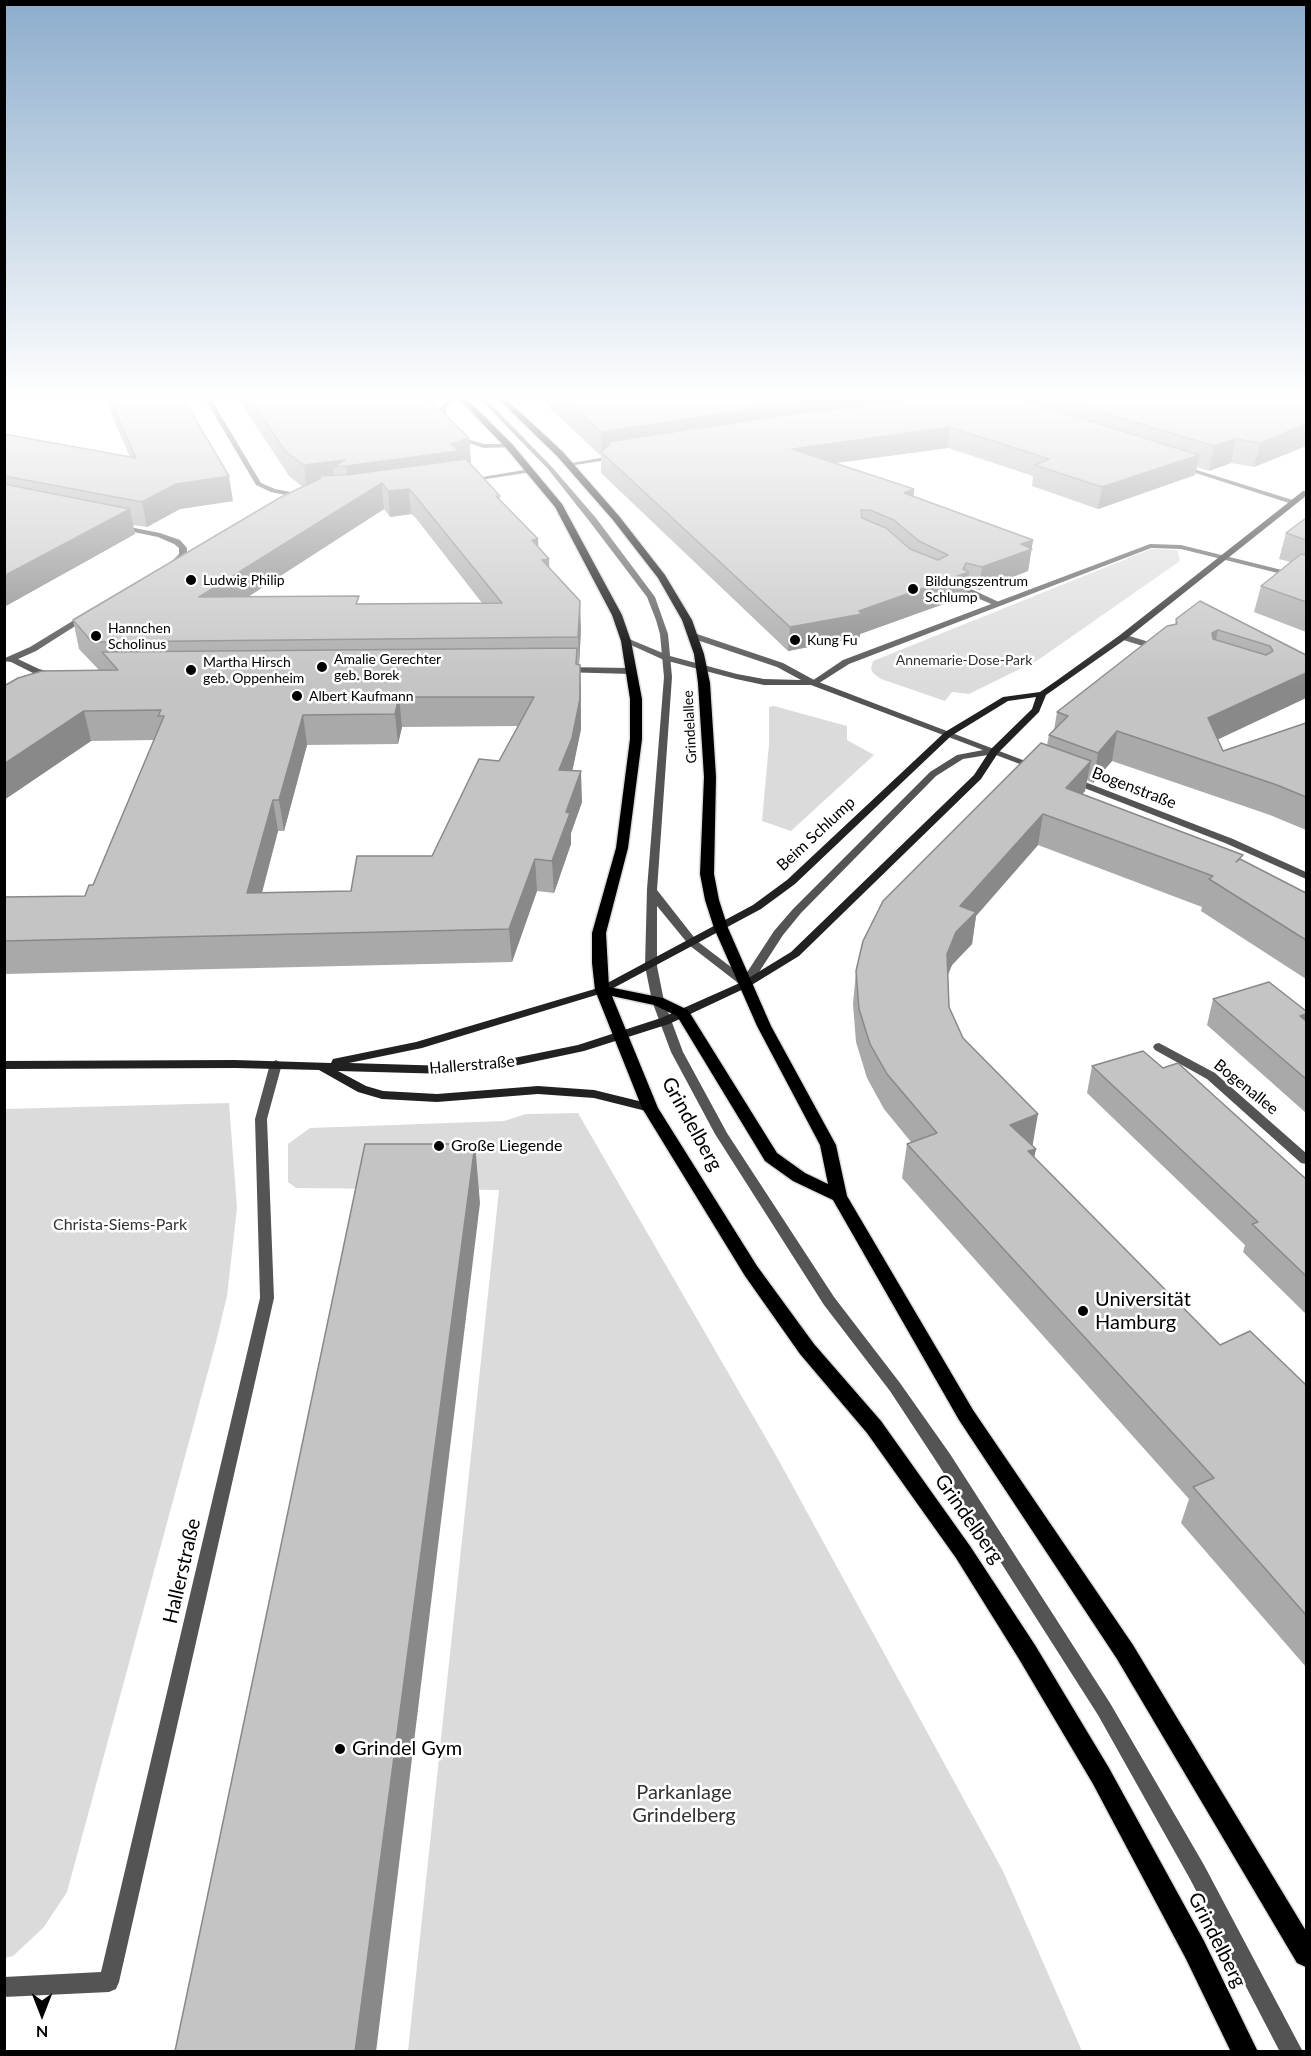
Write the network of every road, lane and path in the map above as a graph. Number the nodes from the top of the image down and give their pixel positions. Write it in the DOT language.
graph roads {
  1 [pos="279,493"];
  2 [pos="548,493"];
  3 [pos="571,493"];
  4 [pos="593,493"];
  5 [pos="1266,493"];
  6 [pos="1306,493"];
  7 [pos="315,497"];
  8 [pos="1295,502"];
  9 [pos="105,524"];
  10 [pos="1226,558"];
  11 [pos="165,570"];
  12 [pos="1306,578"];
  13 [pos="966,590"];
  14 [pos="999,604"];
  15 [pos="94,612"];
  16 [pos="694,636"];
  17 [pos="1123,638"];
  18 [pos="626,641"];
  19 [pos="1166,650"];
  20 [pos="667,658"];
  21 [pos="8,659"];
  22 [pos="702,667"];
  23 [pos="555,670"];
  24 [pos="631,670"];
  25 [pos="62,676"];
  26 [pos="813,683"];
  27 [pos="1042,694"];
  28 [pos="948,734"];
  29 [pos="994,751"];
  30 [pos="1046,770"];
  31 [pos="1064,778"];
  32 [pos="1306,876"];
  33 [pos="652,889"];
  34 [pos="721,928"];
  35 [pos="693,943"];
  36 [pos="651,966"];
  37 [pos="746,984"];
  38 [pos="602,990"];
  39 [pos="658,1001"];
  40 [pos="683,1013"];
  41 [pos="665,1021"];
  42 [pos="622,1035"];
  43 [pos="1159,1047"];
  44 [pos="276,1064"];
  45 [pos="4,1065"];
  46 [pos="318,1065"];
  47 [pos="650,1108"];
  48 [pos="1306,1160"];
  49 [pos="839,1196"];
  50 [pos="1306,1954"];
  51 [pos="4,1987"];
  52 [pos="1245,2052"];
  53 [pos="1292,2052"];
  1 -- 7 [label="street"];
  2 -- 18 [label="main road"];
  3 -- 20 [label="street, Grindelallee"];
  4 -- 16 [label="main road, Grindelallee"];
  5 -- 8 [label="street"];
  6 -- 8 [label="main road, Beim Schlump"];
  8 -- 10 [label="main road, Beim Schlump"];
  9 -- 11 [label="street"];
  10 -- 12 [label="street"];
  10 -- 14 [label="street"];
  10 -- 17 [label="main road, Beim Schlump"];
  13 -- 14 [label="street"];
  14 -- 26 [label="street"];
  15 -- 21 [label="street"];
  16 -- 22 [label="main road, Grindelallee"];
  16 -- 26 [label="street"];
  17 -- 19 [label="street"];
  17 -- 27 [label="main road, Beim Schlump"];
  18 -- 20 [label="street"];
  18 -- 24 [label="main road"];
  20 -- 22 [label="street"];
  20 -- 33 [label="street, Grindelallee"];
  21 -- 25 [label="street"];
  22 -- 26 [label="street"];
  22 -- 34 [label="main road, Grindelallee"];
  23 -- 24 [label="street"];
  24 -- 38 [label="main road"];
  26 -- 28 [label="street"];
  27 -- 28 [label="main road, Beim Schlump"];
  27 -- 29 [label="main road, Beim Schlump"];
  28 -- 29 [label="street"];
  28 -- 34 [label="main road, Beim Schlump"];
  29 -- 30 [label="street"];
  29 -- 37 [label="main road, Beim Schlump"];
  29 -- 37 [label="street"];
  31 -- 32 [label="street, Bogenstraße"];
  33 -- 35 [label="street"];
  33 -- 36 [label="street, Grindelallee"];
  34 -- 35 [label="main road, Beim Schlump"];
  34 -- 37 [label="main road, Grindelallee"];
  35 -- 36 [label="main road, Beim Schlump"];
  35 -- 37 [label="street"];
  36 -- 38 [label="main road, Beim Schlump"];
  36 -- 39 [label="street, Grindelallee"];
  37 -- 40 [label="main road, Beim Schlump"];
  37 -- 49 [label="main road"];
  38 -- 39 [label="main road"];
  38 -- 42 [label="main road"];
  38 -- 46 [label="main road, Hallerstraße"];
  39 -- 40 [label="main road"];
  39 -- 41 [label="street, Grindelallee"];
  40 -- 41 [label="main road, Beim Schlump"];
  40 -- 49 [label="main road"];
  41 -- 42 [label="main road, Beim Schlump"];
  41 -- 53 [label="street, Grindelallee"];
  42 -- 46 [label="main road, Hallerstraße"];
  42 -- 47 [label="main road, Grindelberg"];
  43 -- 48 [label="street, Bogenallee"];
  44 -- 45 [label="main road, Hallerstraße"];
  44 -- 46 [label="main road, Hallerstraße"];
  44 -- 51 [label="street, Hallerstraße"];
  46 -- 47 [label="main road"];
  47 -- 52 [label="main road, Grindelberg"];
  49 -- 50 [label="main road"];
}
